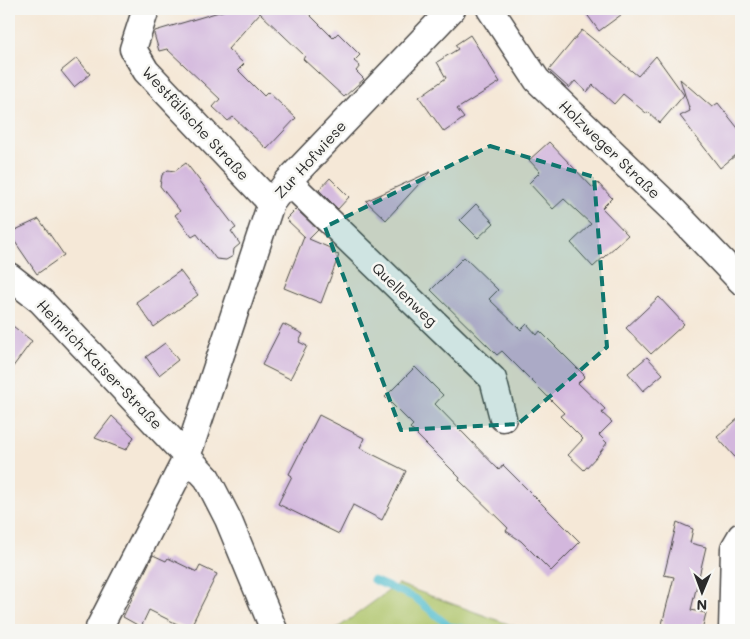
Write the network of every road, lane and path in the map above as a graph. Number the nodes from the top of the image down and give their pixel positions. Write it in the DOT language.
graph roads {
  1 [pos="146,9"];
  2 [pos="452,9"];
  3 [pos="490,9"];
  4 [pos="288,181"];
  5 [pos="271,203"];
  6 [pos="9,276"];
  7 [pos="741,281"];
  8 [pos="503,418"];
  9 [pos="188,457"];
  10 [pos="741,536"];
  11 [pos="737,600"];
  12 [pos="99,628"];
  13 [pos="274,630"];
  14 [pos="732,630"];
  1 -- 5 [label="street, Westfälische Straße"];
  2 -- 4 [label="street, Zur Hofwiese"];
  3 -- 7 [label="street, Holzweger Straße"];
  4 -- 5 [label="street, Zur Hofwiese"];
  4 -- 8 [label="street, Quellenweg"];
  5 -- 9 [label="street, Zur Hofwiese"];
  6 -- 9 [label="street, Heinrich-Kaiser-Straße"];
  9 -- 12 [label="street"];
  9 -- 13 [label="street, Heinrich-Kaiser-Straße"];
  10 -- 11 [label="street"];
  11 -- 14 [label="street"];
}
